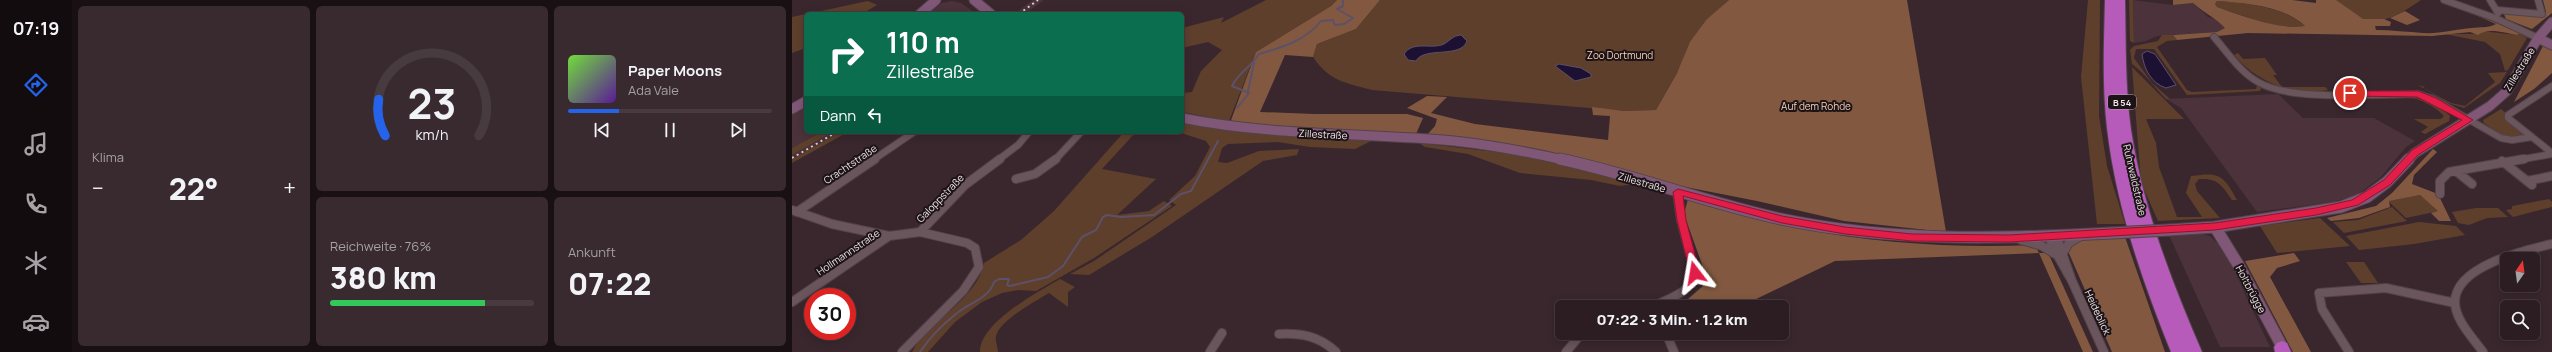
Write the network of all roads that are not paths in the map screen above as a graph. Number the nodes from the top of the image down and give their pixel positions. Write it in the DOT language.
graph roads {
  1 [pos="942,0"];
  2 [pos="974,0"];
  3 [pos="2110,0"];
  4 [pos="2120,0"];
  5 [pos="2444,0"];
  6 [pos="2490,0"];
  7 [pos="2538,0"];
  8 [pos="934,2"];
  9 [pos="2497,10"];
  10 [pos="922,12"];
  11 [pos="989,12"];
  12 [pos="2495,18"];
  13 [pos="2552,22"];
  14 [pos="2214,37"];
  15 [pos="2538,38"];
  16 [pos="2552,45"];
  17 [pos="2552,86"];
  18 [pos="804,102"];
  19 [pos="792,109"];
  20 [pos="1184,118"];
  21 [pos="2468,120"];
  22 [pos="911,134"];
  23 [pos="1027,134"];
  24 [pos="1079,134"];
  25 [pos="2532,137"];
  26 [pos="2552,154"];
  27 [pos="2502,161"];
  28 [pos="2456,170"];
  29 [pos="2552,176"];
  30 [pos="1016,179"];
  31 [pos="2472,184"];
  32 [pos="1678,192"];
  33 [pos="2440,194"];
  34 [pos="794,211"];
  35 [pos="2233,224"];
  36 [pos="2215,227"];
  37 [pos="920,232"];
  38 [pos="2082,235"];
  39 [pos="889,236"];
  40 [pos="2052,236"];
  41 [pos="2009,238"];
  42 [pos="2226,244"];
  43 [pos="2552,244"];
  44 [pos="2060,255"];
  45 [pos="792,294"];
  46 [pos="803,295"];
  47 [pos="1667,300"];
  48 [pos="792,302"];
  49 [pos="2455,303"];
  50 [pos="1222,333"];
  51 [pos="1279,334"];
  52 [pos="1576,340"];
  53 [pos="1669,340"];
  54 [pos="2180,347"];
  55 [pos="2284,350"];
  56 [pos="902,352"];
  57 [pos="1210,352"];
  58 [pos="1336,352"];
  59 [pos="1566,352"];
  60 [pos="1674,352"];
  61 [pos="2104,352"];
  62 [pos="2194,352"];
  63 [pos="2198,352"];
  64 [pos="2349,352"];
  65 [pos="2483,352"];
  1 -- 8 [label="main road"];
  2 -- 11 [label="main road"];
  3 -- 54 [label="highway, Ruhrwaldstraße / B 54"];
  4 -- 54 [label="highway, Ruhrwaldstraße / B 54"];
  5 -- 12 [label="street"];
  6 -- 9 [label="street"];
  7 -- 9 [label="street"];
  8 -- 10 [label="main road"];
  9 -- 12 [label="street"];
  12 -- 15 [label="street"];
  13 -- 15 [label="main road, Zillestraße"];
  14 -- 21 [label="street"];
  15 -- 16 [label="main road"];
  15 -- 21 [label="main road, Zillestraße"];
  17 -- 25 [label="street"];
  18 -- 19 [label="main road"];
  20 -- 32 [label="main road, Zillestraße"];
  21 -- 25 [label="street"];
  21 -- 35 [label="main road, Zillestraße"];
  22 -- 34 [label="street, Crachtstraße"];
  23 -- 37 [label="street, Galoppstraße"];
  24 -- 30 [label="street"];
  25 -- 26 [label="street"];
  26 -- 27 [label="street"];
  27 -- 28 [label="street"];
  27 -- 29 [label="street"];
  28 -- 31 [label="street"];
  28 -- 33 [label="street"];
  32 -- 41 [label="main road, Zillestraße"];
  32 -- 47 [label="street"];
  34 -- 39 [label="street, Crachtstraße"];
  35 -- 36 [label="main road, Zillestraße"];
  35 -- 42 [label="main road"];
  36 -- 38 [label="main road, Zillestraße, bridge"];
  36 -- 42 [label="main road, Holtbrügge"];
  37 -- 39 [label="street, Hollmannstraße"];
  37 -- 56 [label="street, Galoppstraße"];
  38 -- 40 [label="main road, Zillestraße"];
  38 -- 44 [label="street"];
  39 -- 46 [label="street, Hollmannstraße"];
  40 -- 41 [label="main road, Zillestraße"];
  40 -- 44 [label="street, Heideblick"];
  41 -- 44 [label="street, Heideblick"];
  42 -- 55 [label="main road, Holtbrügge"];
  43 -- 49 [label="street"];
  44 -- 61 [label="street, Heideblick"];
  45 -- 46 [label="street"];
  46 -- 48 [label="street, Hollmannstraße"];
  49 -- 64 [label="street"];
  49 -- 65 [label="street"];
  50 -- 57 [label="street"];
  51 -- 58 [label="street"];
  52 -- 59 [label="street"];
  53 -- 60 [label="street"];
  54 -- 62 [label="highway, Ruhrwaldstraße / B 54"];
  54 -- 63 [label="highway"];
}
